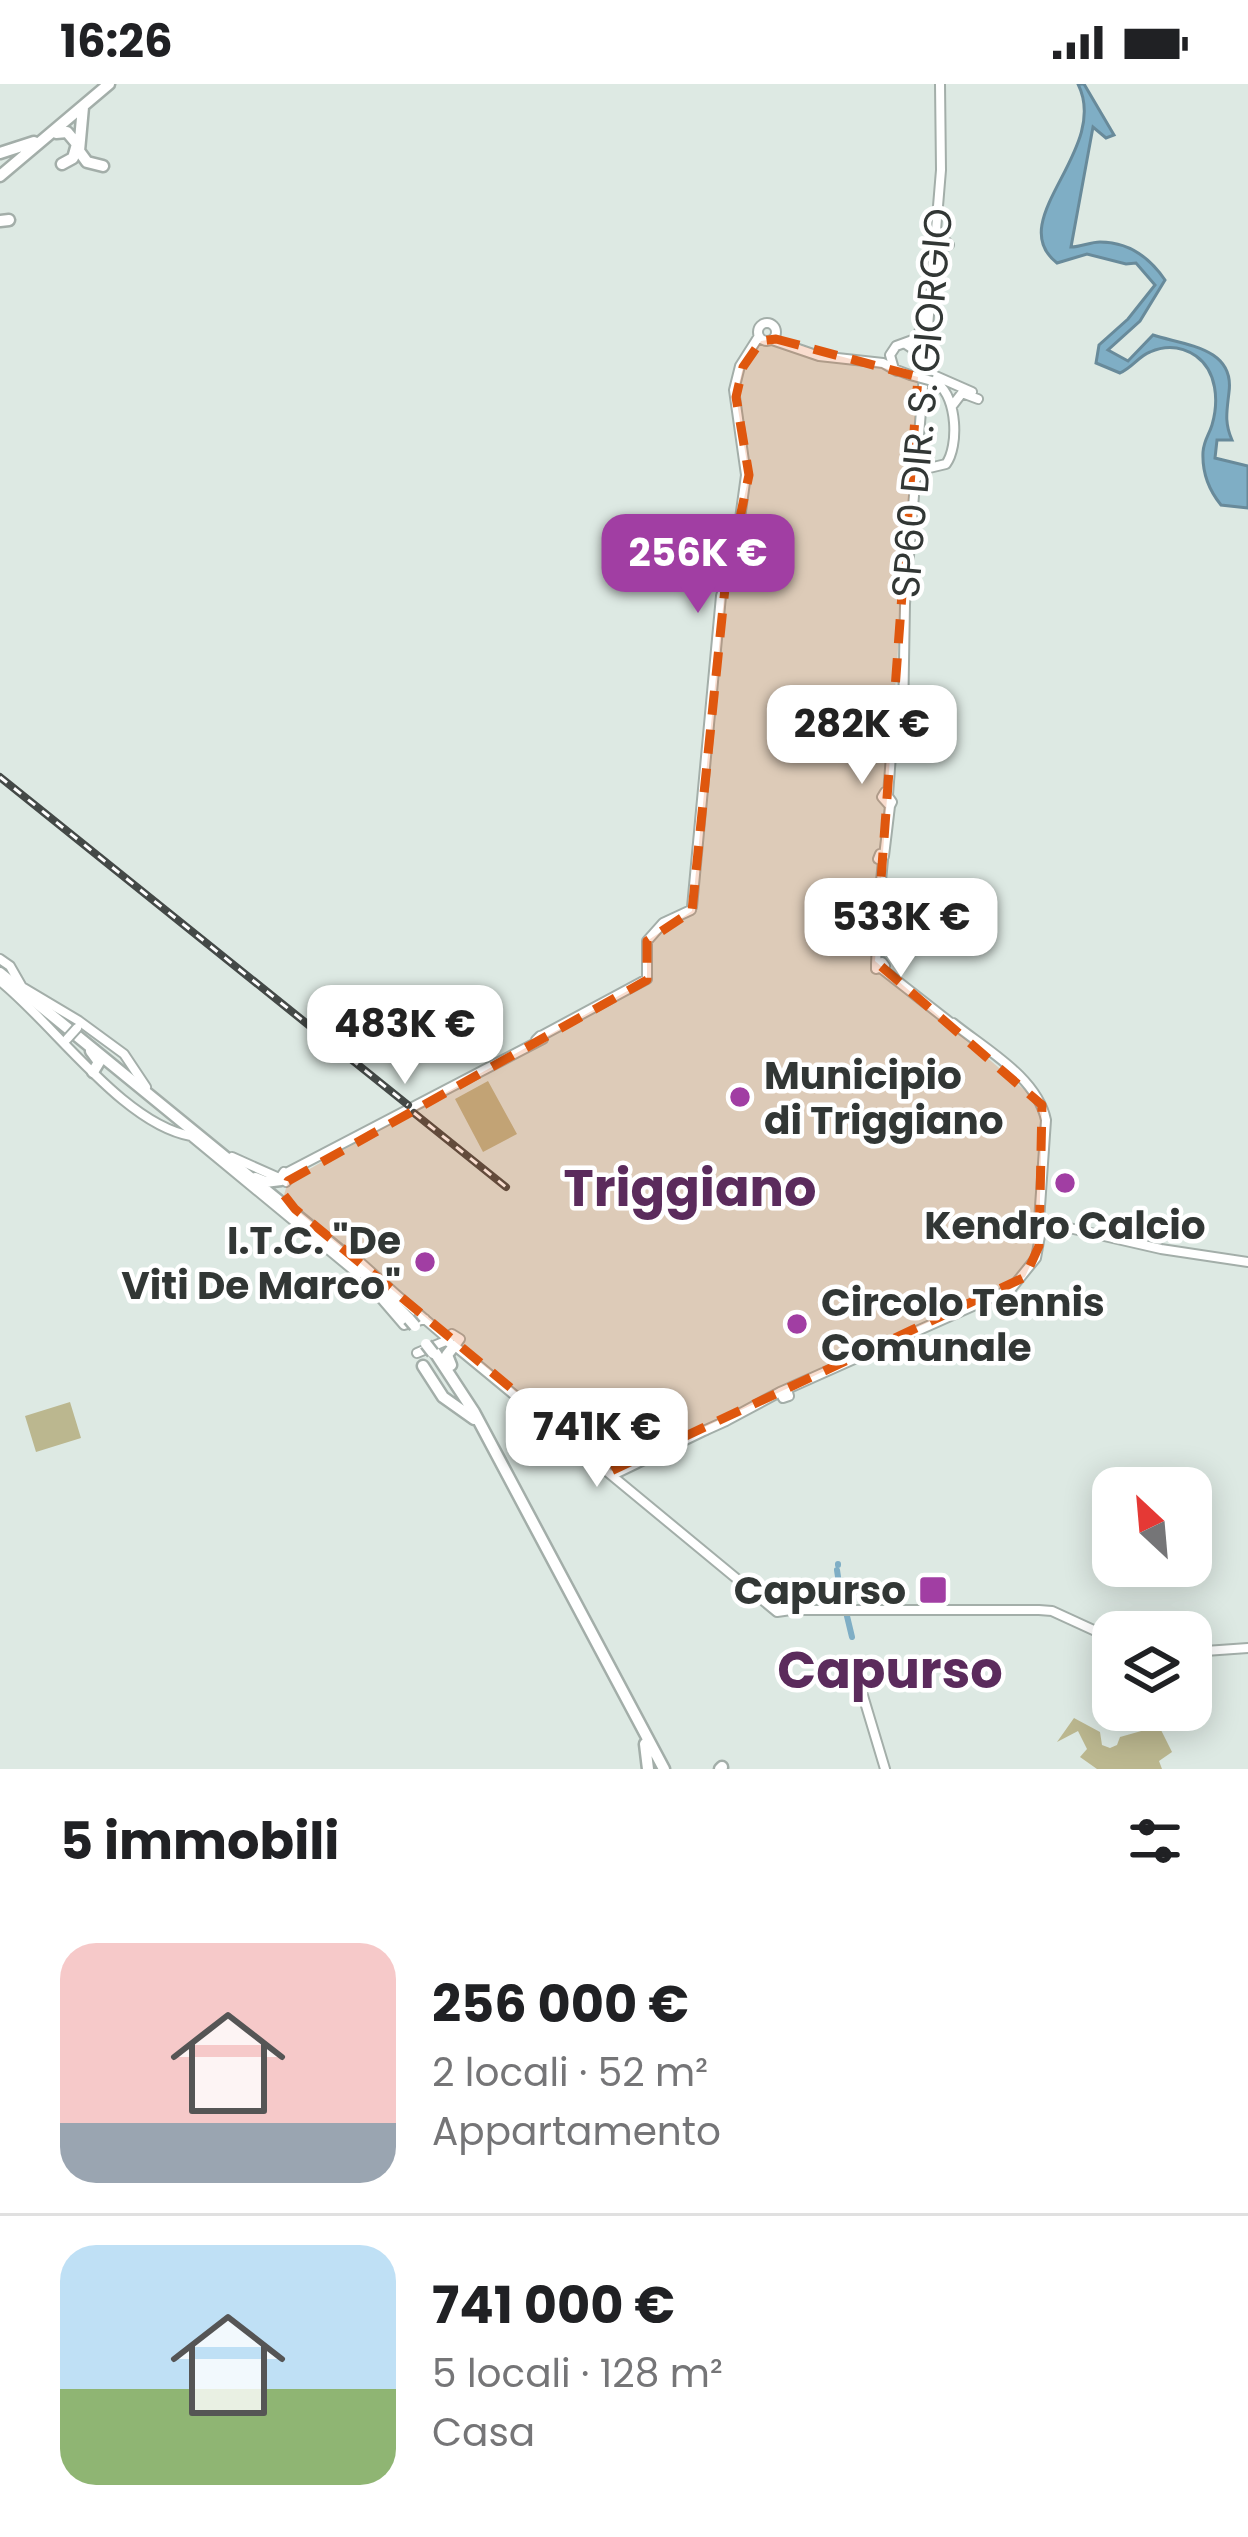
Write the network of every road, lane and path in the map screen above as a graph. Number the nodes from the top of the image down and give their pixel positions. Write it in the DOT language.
graph roads {
  1 [pos="106,84"];
  2 [pos="936,84"];
  3 [pos="83,106"];
  4 [pos="36,143"];
  5 [pos="4,152"];
  6 [pos="62,164"];
  7 [pos="103,166"];
  8 [pos="0,173"];
  9 [pos="937,212"];
  10 [pos="931,274"];
  11 [pos="924,309"];
  12 [pos="768,337"];
  13 [pos="906,344"];
  14 [pos="892,350"];
  15 [pos="921,360"];
  16 [pos="897,371"];
  17 [pos="935,382"];
  18 [pos="971,393"];
  19 [pos="951,413"];
  20 [pos="917,446"];
  21 [pos="935,467"];
  22 [pos="914,490"];
  23 [pos="892,718"];
  24 [pos="903,721"];
  25 [pos="888,729"];
  26 [pos="900,734"];
  27 [pos="892,747"];
  28 [pos="0,959"];
  29 [pos="0,976"];
  30 [pos="73,1034"];
  31 [pos="120,1051"];
  32 [pos="114,1066"];
  33 [pos="93,1072"];
  34 [pos="235,1164"];
  35 [pos="283,1179"];
  36 [pos="1042,1224"];
  37 [pos="347,1257"];
  38 [pos="1248,1262"];
  39 [pos="400,1298"];
  40 [pos="413,1321"];
  41 [pos="454,1343"];
  42 [pos="427,1351"];
  43 [pos="444,1370"];
  44 [pos="440,1391"];
  45 [pos="477,1422"];
  46 [pos="488,1438"];
  47 [pos="619,1474"];
  48 [pos="1092,1630"];
  49 [pos="1248,1648"];
  50 [pos="1212,1651"];
  51 [pos="861,1689"];
  52 [pos="641,1731"];
  53 [pos="648,1769"];
  54 [pos="662,1769"];
  55 [pos="885,1769"];
  1 -- 3 [label="highway"];
  1 -- 4 [label="highway"];
  2 -- 9 [label="main road, SP60 DIR. S. GIORGIO"];
  2 -- 11 [label="main road"];
  3 -- 4 [label="highway"];
  3 -- 7 [label="highway"];
  4 -- 5 [label="highway"];
  4 -- 6 [label="highway"];
  4 -- 8 [label="highway"];
  9 -- 10 [label="main road, SP60 DIR. S. GIORGIO"];
  9 -- 10 [label="main road"];
  10 -- 15 [label="main road, SP60 DIR. S. GIORGIO"];
  11 -- 13 [label="main road"];
  11 -- 15 [label="main road"];
  12 -- 14 [label="main road"];
  12 -- 16 [label="main road"];
  12 -- 35 [label="main road"];
  13 -- 14 [label="main road"];
  13 -- 15 [label="main road"];
  14 -- 16 [label="main road"];
  15 -- 18 [label="main road"];
  15 -- 20 [label="main road, SP60 DIR. S. GIORGIO"];
  15 -- 23 [label="main road"];
  16 -- 17 [label="main road, bridge"];
  17 -- 18 [label="main road"];
  17 -- 19 [label="main road"];
  18 -- 19 [label="main road"];
  19 -- 21 [label="main road"];
  20 -- 21 [label="main road"];
  20 -- 22 [label="main road, SP60 DIR. S. GIORGIO"];
  21 -- 22 [label="main road"];
  22 -- 24 [label="main road, SP60 DIR. S. GIORGIO"];
  23 -- 24 [label="main road"];
  23 -- 25 [label="main road"];
  24 -- 26 [label="main road"];
  25 -- 26 [label="main road"];
  25 -- 27 [label="main road"];
  26 -- 27 [label="main road"];
  27 -- 36 [label="main road"];
  28 -- 30 [label="main road"];
  29 -- 30 [label="highway"];
  29 -- 32 [label="highway"];
  30 -- 31 [label="main road"];
  30 -- 32 [label="highway"];
  30 -- 33 [label="highway"];
  31 -- 32 [label="highway"];
  31 -- 35 [label="main road"];
  32 -- 33 [label="highway"];
  32 -- 34 [label="highway"];
  32 -- 40 [label="highway"];
  33 -- 40 [label="main road"];
  34 -- 35 [label="highway"];
  34 -- 37 [label="highway"];
  35 -- 39 [label="main road"];
  36 -- 38 [label="main road"];
  36 -- 47 [label="main road, bridge"];
  37 -- 39 [label="main road"];
  37 -- 40 [label="highway"];
  39 -- 40 [label="main road"];
  40 -- 41 [label="main road"];
  40 -- 42 [label="highway"];
  41 -- 42 [label="main road"];
  41 -- 46 [label="highway"];
  41 -- 47 [label="main road"];
  42 -- 43 [label="highway"];
  42 -- 44 [label="highway"];
  42 -- 46 [label="highway"];
  43 -- 44 [label="highway"];
  43 -- 45 [label="highway"];
  44 -- 45 [label="highway"];
  45 -- 52 [label="highway"];
  46 -- 52 [label="highway"];
  47 -- 48 [label="main road"];
  49 -- 50 [label="main road"];
  51 -- 55 [label="main road"];
  52 -- 53 [label="highway"];
  52 -- 54 [label="highway"];
}
